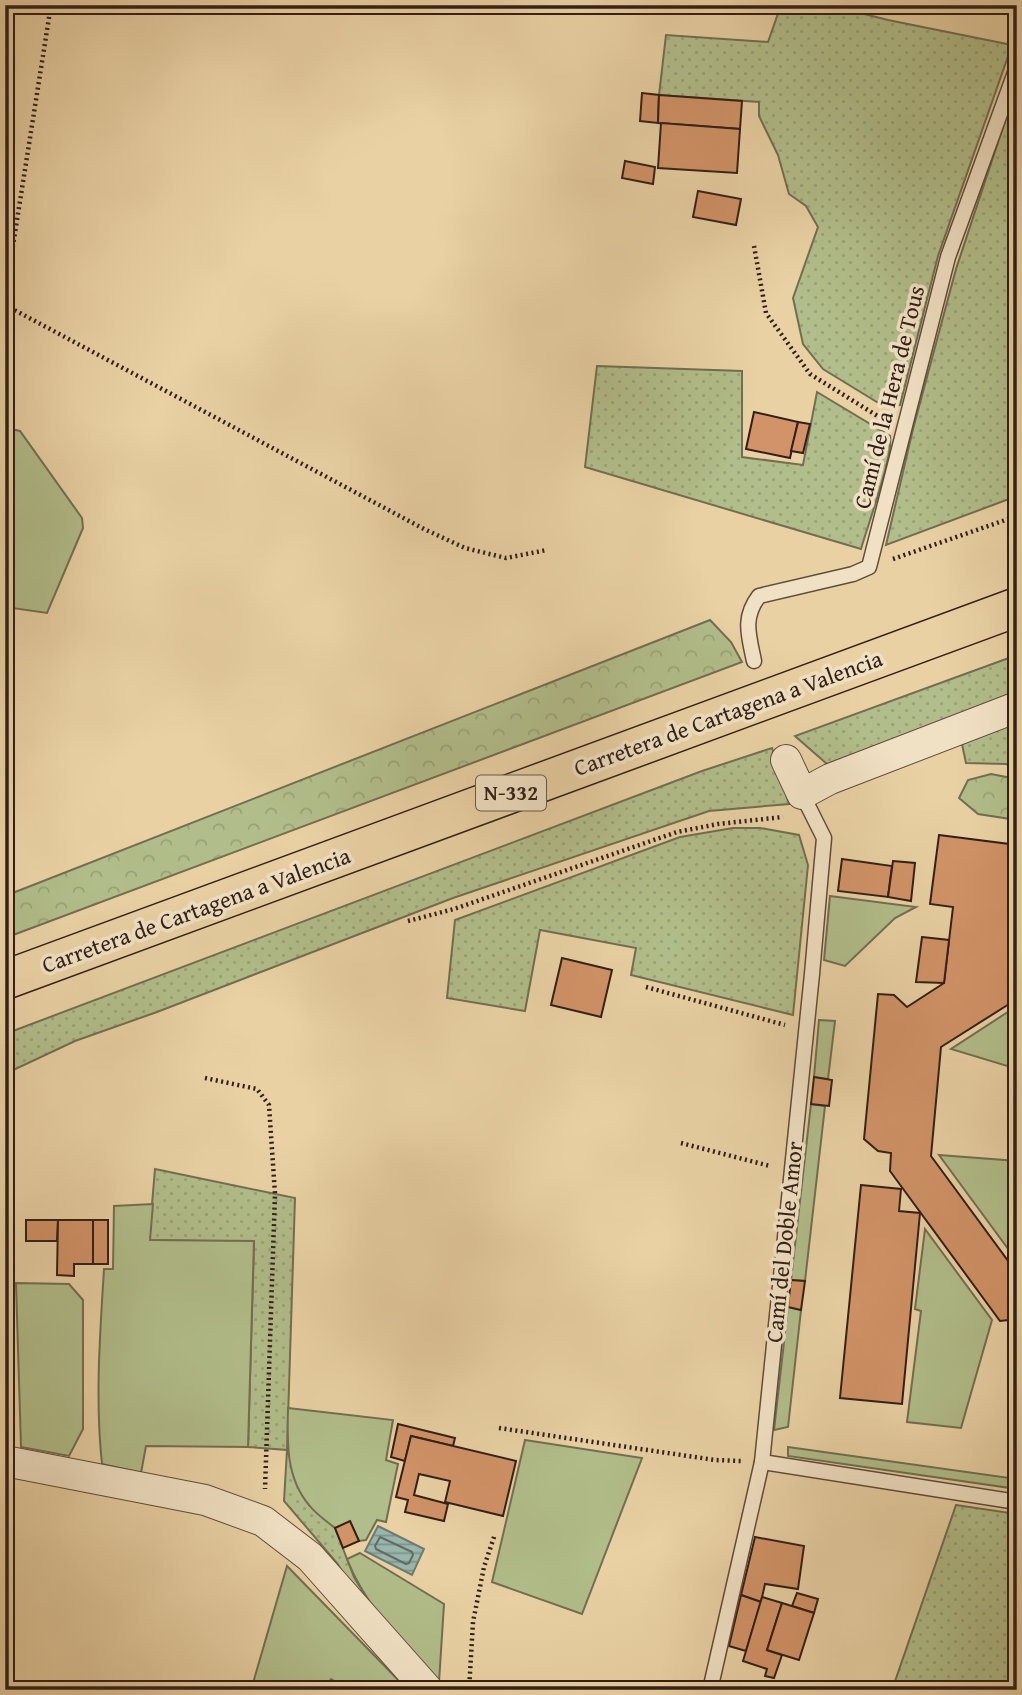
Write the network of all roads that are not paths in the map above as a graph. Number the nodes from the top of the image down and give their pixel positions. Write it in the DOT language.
graph roads {
  1 [pos="1017,67"];
  2 [pos="1017,607"];
  3 [pos="754,661"];
  4 [pos="1017,707"];
  5 [pos="786,760"];
  6 [pos="806,804"];
  7 [pos="5,980"];
  8 [pos="5,1461"];
  9 [pos="762,1462"];
  10 [pos="1017,1502"];
  11 [pos="428,1690"];
  12 [pos="710,1690"];
  1 -- 3 [label="lane, Camí de la Hera de Tous"];
  2 -- 7 [label="highway, Carretera de Cartagena a Valencia / N-332"];
  4 -- 6 [label="street"];
  5 -- 6 [label="street, Camí del Doble Amor"];
  6 -- 9 [label="lane, Camí del Doble Amor"];
  8 -- 11 [label="street"];
  9 -- 10 [label="lane"];
  9 -- 12 [label="lane, Camí del Doble Amor"];
}
